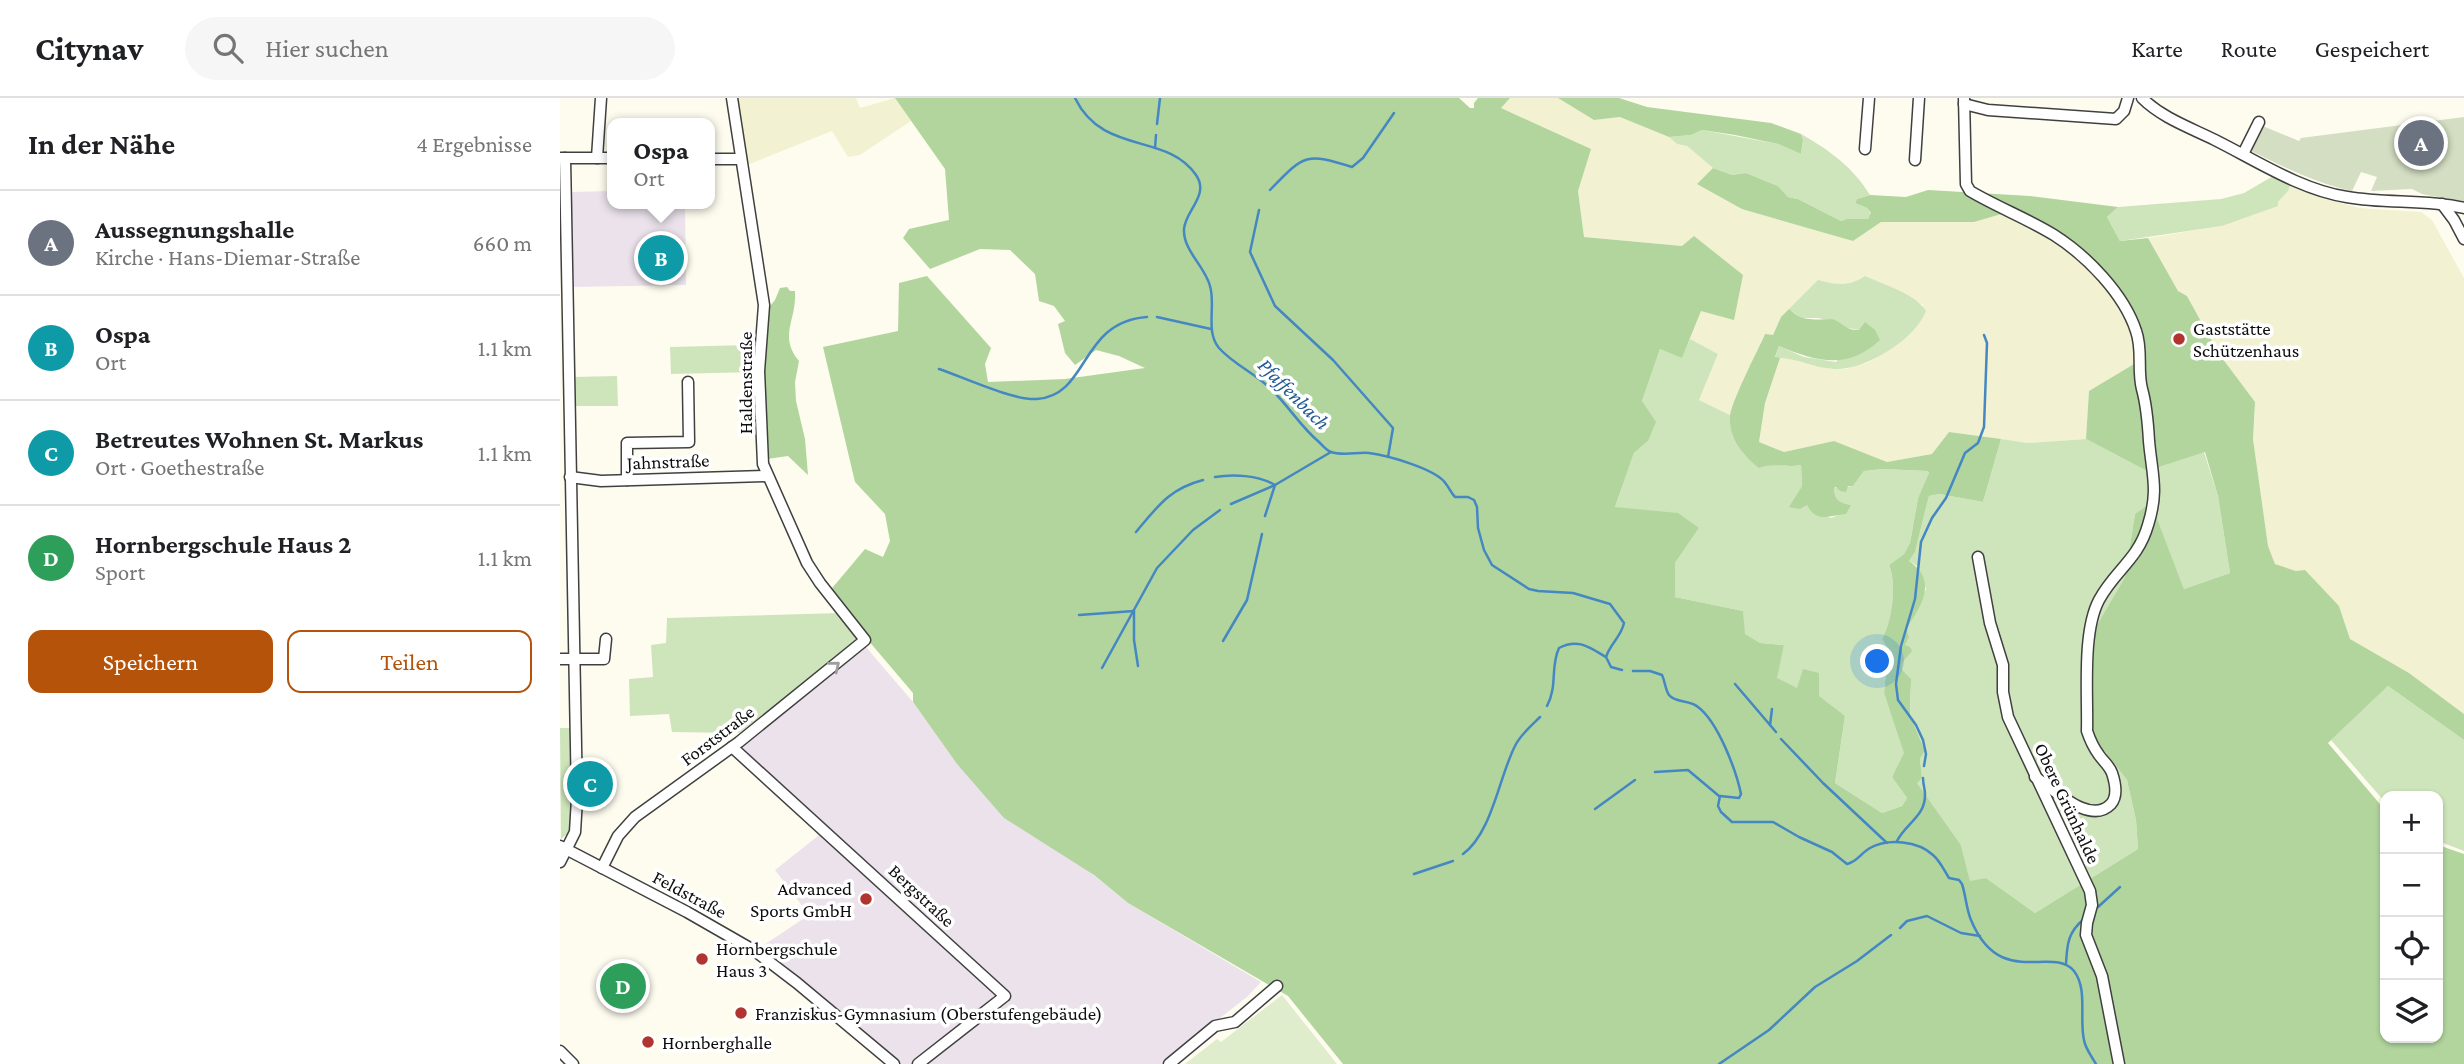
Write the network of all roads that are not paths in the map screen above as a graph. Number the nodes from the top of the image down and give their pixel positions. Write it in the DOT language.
graph roads {
  1 [pos="601,98"];
  2 [pos="732,98"];
  3 [pos="1869,98"];
  4 [pos="1919,98"];
  5 [pos="2127,98"];
  6 [pos="2142,98"];
  7 [pos="1964,101"];
  8 [pos="2259,122"];
  9 [pos="1865,149"];
  10 [pos="2243,154"];
  11 [pos="562,158"];
  12 [pos="597,158"];
  13 [pos="607,158"];
  14 [pos="715,159"];
  15 [pos="740,159"];
  16 [pos="1915,160"];
  17 [pos="2442,204"];
  18 [pos="2464,208"];
  19 [pos="2464,239"];
  20 [pos="564,303"];
  21 [pos="688,382"];
  22 [pos="567,473"];
  23 [pos="766,476"];
  24 [pos="627,480"];
  25 [pos="560,521"];
  26 [pos="571,521"];
  27 [pos="1978,557"];
  28 [pos="560,591"];
  29 [pos="572,591"];
  30 [pos="606,639"];
  31 [pos="865,640"];
  32 [pos="575,658"];
  33 [pos="560,659"];
  34 [pos="732,747"];
  35 [pos="2035,778"];
  36 [pos="563,848"];
  37 [pos="560,862"];
  38 [pos="602,868"];
  39 [pos="1278,986"];
  40 [pos="560,1051"];
  41 [pos="573,1064"];
  42 [pos="894,1064"];
  43 [pos="918,1064"];
  44 [pos="1169,1064"];
  45 [pos="2119,1064"];
  1 -- 12 [label="street"];
  2 -- 15 [label="street, Haldenstraße"];
  3 -- 9 [label="street"];
  4 -- 16 [label="street"];
  5 -- 7 [label="street"];
  6 -- 10 [label="street"];
  7 -- 35 [label="street"];
  8 -- 10 [label="street"];
  10 -- 17 [label="street"];
  11 -- 12 [label="street"];
  11 -- 20 [label="street"];
  12 -- 13 [label="street"];
  14 -- 15 [label="street"];
  15 -- 23 [label="street, Haldenstraße"];
  17 -- 18 [label="street"];
  17 -- 19 [label="street"];
  20 -- 22 [label="street"];
  21 -- 24 [label="street"];
  22 -- 24 [label="street, Jahnstraße"];
  22 -- 26 [label="street"];
  23 -- 24 [label="street, Jahnstraße"];
  23 -- 31 [label="street, Haldenstraße"];
  25 -- 26 [label="street"];
  26 -- 29 [label="street"];
  27 -- 35 [label="street, Obere Grünhalde"];
  28 -- 29 [label="street"];
  29 -- 32 [label="street"];
  30 -- 32 [label="street"];
  34 -- 31 [label="street, Forststraße, one-way"];
  32 -- 33 [label="street"];
  32 -- 36 [label="street"];
  34 -- 38 [label="street, Forststraße"];
  34 -- 43 [label="street, Bergstraße"];
  35 -- 45 [label="street, Obere Grünhalde"];
  36 -- 37 [label="street"];
  36 -- 38 [label="street, Feldstraße"];
  38 -- 42 [label="street, Feldstraße"];
  39 -- 44 [label="street"];
  40 -- 41 [label="street"];
}
